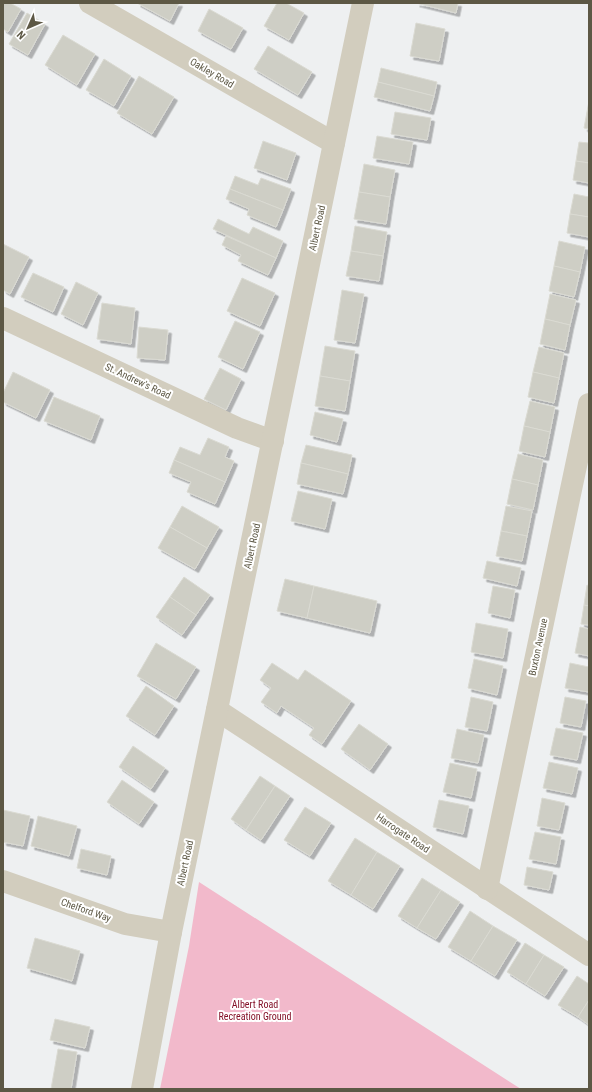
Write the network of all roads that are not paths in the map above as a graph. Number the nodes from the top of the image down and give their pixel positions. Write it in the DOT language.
graph roads {
  1 [pos="90,3"];
  2 [pos="363,3"];
  3 [pos="334,143"];
  4 [pos="3,318"];
  5 [pos="589,404"];
  6 [pos="273,442"];
  7 [pos="217,710"];
  8 [pos="3,881"];
  9 [pos="488,889"];
  10 [pos="171,932"];
  11 [pos="589,955"];
  12 [pos="142,1089"];
  1 -- 3 [label="street, Oakley Road"];
  2 -- 3 [label="street, Albert Road"];
  3 -- 6 [label="street, Albert Road"];
  4 -- 6 [label="street, St. Andrew's Road"];
  5 -- 9 [label="street, Buxton Avenue"];
  6 -- 7 [label="street, Albert Road"];
  7 -- 9 [label="street, Harrogate Road"];
  7 -- 10 [label="street, Albert Road"];
  8 -- 10 [label="street, Chelford Way"];
  9 -- 11 [label="street, Harrogate Road"];
  10 -- 12 [label="street, Albert Road"];
}
